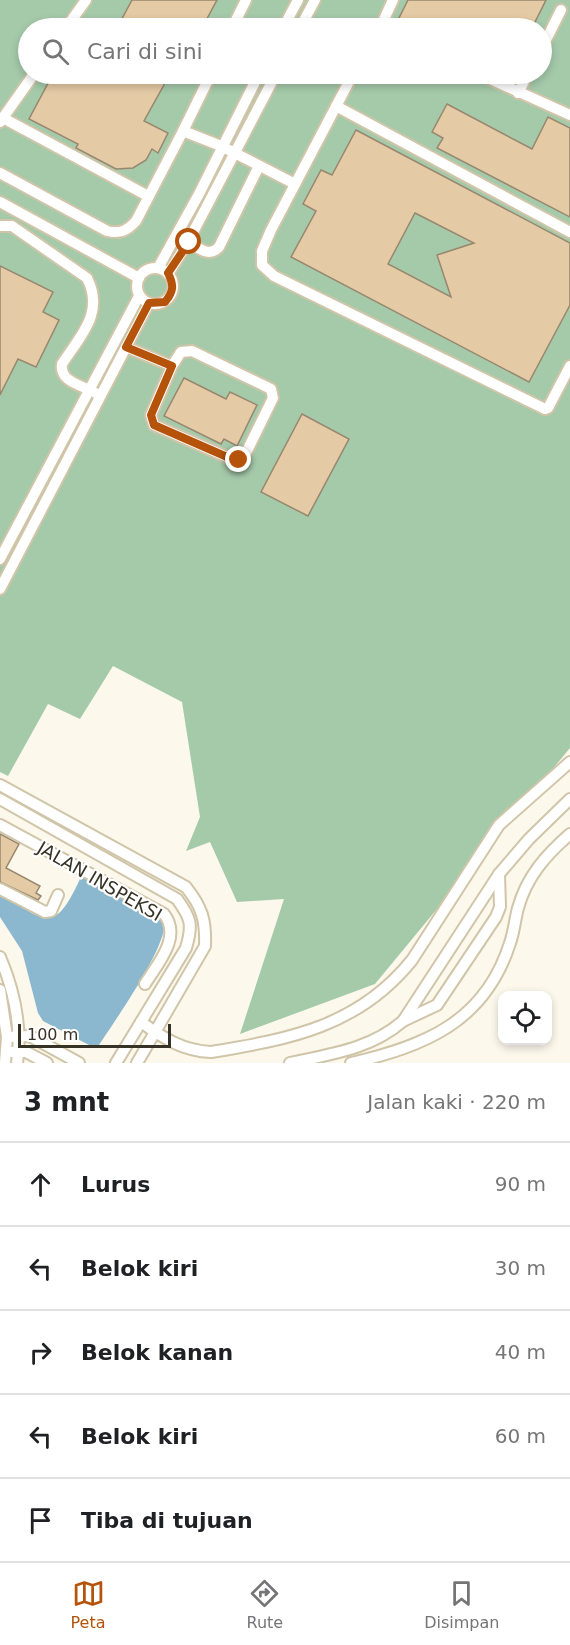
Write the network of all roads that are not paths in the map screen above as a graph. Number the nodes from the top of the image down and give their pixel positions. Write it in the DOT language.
graph roads {
  1 [pos="86,0"];
  2 [pos="246,0"];
  3 [pos="298,0"];
  4 [pos="315,0"];
  5 [pos="393,0"];
  6 [pos="561,10"];
  7 [pos="73,18"];
  8 [pos="237,18"];
  9 [pos="288,18"];
  10 [pos="305,18"];
  11 [pos="385,18"];
  12 [pos="552,28"];
  13 [pos="27,84"];
  14 [pos="206,84"];
  15 [pos="254,84"];
  16 [pos="271,84"];
  17 [pos="348,84"];
  18 [pos="500,84"];
  19 [pos="523,84"];
  20 [pos="518,93"];
  21 [pos="336,106"];
  22 [pos="570,115"];
  23 [pos="2,120"];
  24 [pos="183,131"];
  25 [pos="221,146"];
  26 [pos="234,153"];
  27 [pos="259,166"];
  28 [pos="0,173"];
  29 [pos="295,184"];
  30 [pos="148,196"];
  31 [pos="0,202"];
  32 [pos="0,226"];
  33 [pos="570,232"];
  34 [pos="189,242"];
  35 [pos="158,268"];
  36 [pos="168,273"];
  37 [pos="139,278"];
  38 [pos="139,296"];
  39 [pos="149,303"];
  40 [pos="126,347"];
  41 [pos="172,366"];
  42 [pos="570,366"];
  43 [pos="96,393"];
  44 [pos="0,559"];
  45 [pos="0,589"];
  46 [pos="570,762"];
  47 [pos="0,785"];
  48 [pos="0,799"];
  49 [pos="570,799"];
  50 [pos="0,825"];
  51 [pos="570,834"];
  52 [pos="499,874"];
  53 [pos="0,889"];
  54 [pos="58,895"];
  55 [pos="0,957"];
  56 [pos="145,984"];
  57 [pos="0,990"];
  58 [pos="403,1021"];
  59 [pos="141,1022"];
  60 [pos="155,1032"];
  61 [pos="13,1036"];
  62 [pos="18,1057"];
  63 [pos="6,1058"];
  64 [pos="73,1062"];
  65 [pos="47,1063"];
  66 [pos="116,1063"];
  67 [pos="137,1063"];
  68 [pos="290,1063"];
  69 [pos="351,1063"];
  1 -- 7 [label="lane"];
  2 -- 8 [label="lane"];
  3 -- 9 [label="lane"];
  4 -- 10 [label="lane"];
  5 -- 11 [label="lane"];
  6 -- 12 [label="lane"];
  13 -- 23 [label="lane"];
  14 -- 24 [label="lane"];
  15 -- 25 [label="lane"];
  16 -- 26 [label="lane"];
  17 -- 21 [label="lane"];
  18 -- 20 [label="lane"];
  19 -- 20 [label="lane"];
  20 -- 22 [label="lane"];
  21 -- 29 [label="lane"];
  21 -- 33 [label="lane"];
  23 -- 30 [label="lane"];
  24 -- 25 [label="lane"];
  24 -- 30 [label="lane"];
  25 -- 26 [label="lane"];
  25 -- 35 [label="lane"];
  26 -- 27 [label="lane"];
  26 -- 34 [label="lane"];
  27 -- 29 [label="lane"];
  27 -- 34 [label="lane"];
  28 -- 30 [label="lane"];
  29 -- 42 [label="lane"];
  31 -- 37 [label="lane"];
  32 -- 43 [label="lane"];
  34 -- 36 [label="lane"];
  35 -- 36 [label="lane"];
  35 -- 37 [label="lane"];
  36 -- 39 [label="lane"];
  37 -- 38 [label="lane"];
  38 -- 39 [label="lane"];
  38 -- 43 [label="lane"];
  39 -- 40 [label="lane"];
  40 -- 41 [label="lane"];
  40 -- 43 [label="lane"];
  41 -- 41 [label="lane"];
  43 -- 44 [label="lane"];
  43 -- 45 [label="lane"];
  46 -- 60 [label="lane"];
  47 -- 60 [label="lane"];
  48 -- 59 [label="lane"];
  49 -- 52 [label="lane"];
  50 -- 56 [label="lane, JALAN INSPEKSI"];
  51 -- 69 [label="lane"];
  52 -- 58 [label="lane"];
  52 -- 58 [label="lane"];
  53 -- 54 [label="lane"];
  55 -- 61 [label="lane"];
  57 -- 61 [label="lane"];
  58 -- 68 [label="lane"];
  59 -- 60 [label="lane"];
  59 -- 66 [label="lane"];
  60 -- 67 [label="lane"];
  61 -- 62 [label="lane"];
  61 -- 63 [label="lane"];
  61 -- 64 [label="lane"];
  62 -- 63 [label="lane"];
  62 -- 65 [label="lane"];
}
